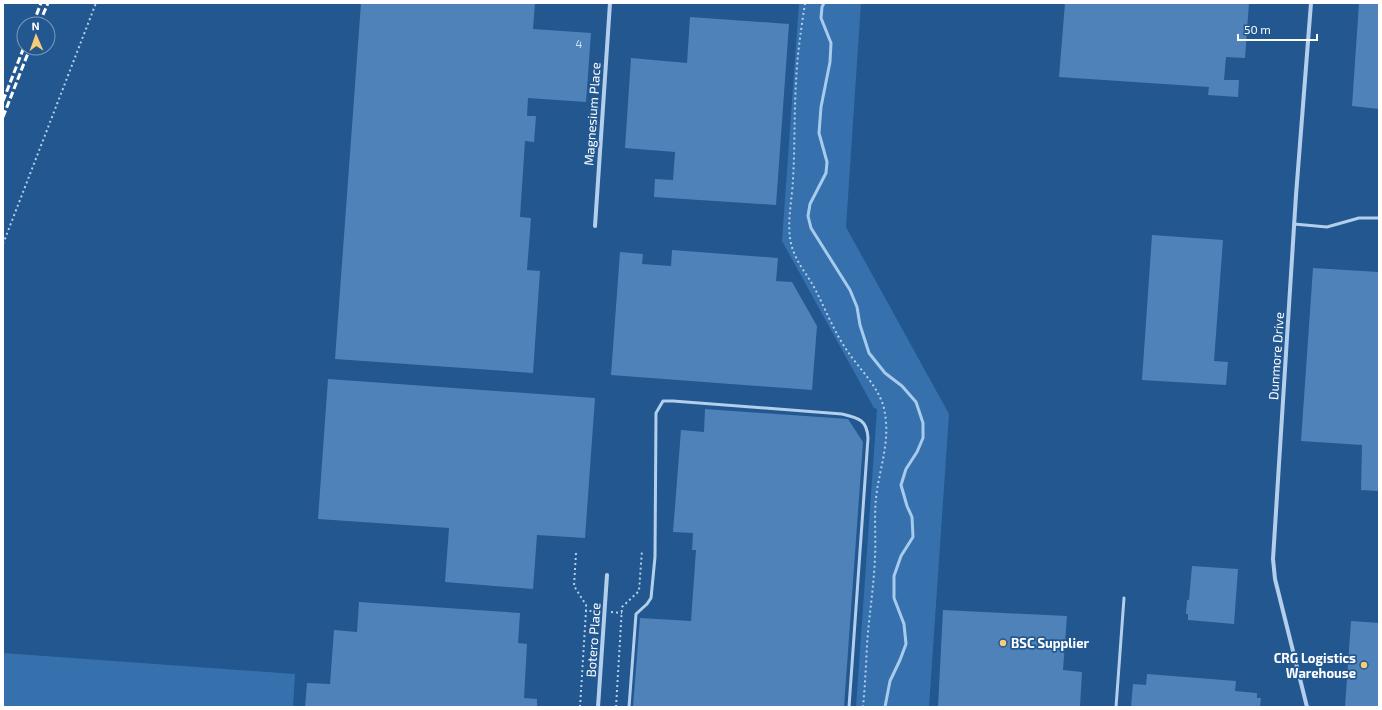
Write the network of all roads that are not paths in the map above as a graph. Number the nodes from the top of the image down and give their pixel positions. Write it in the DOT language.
graph roads {
  1 [pos="610,3"];
  2 [pos="1311,3"];
  3 [pos="1379,218"];
  4 [pos="1294,224"];
  5 [pos="595,226"];
  6 [pos="607,575"];
  7 [pos="1124,598"];
  8 [pos="598,707"];
  9 [pos="629,707"];
  10 [pos="849,707"];
  11 [pos="1116,707"];
  12 [pos="1307,707"];
  1 -- 5 [label="street, Magnesium Place"];
  2 -- 4 [label="street, Dunmore Drive"];
  3 -- 4 [label="lane"];
  4 -- 12 [label="street, Dunmore Drive"];
  6 -- 8 [label="street, Botero Place"];
  7 -- 11 [label="lane"];
  9 -- 10 [label="lane"];
}
